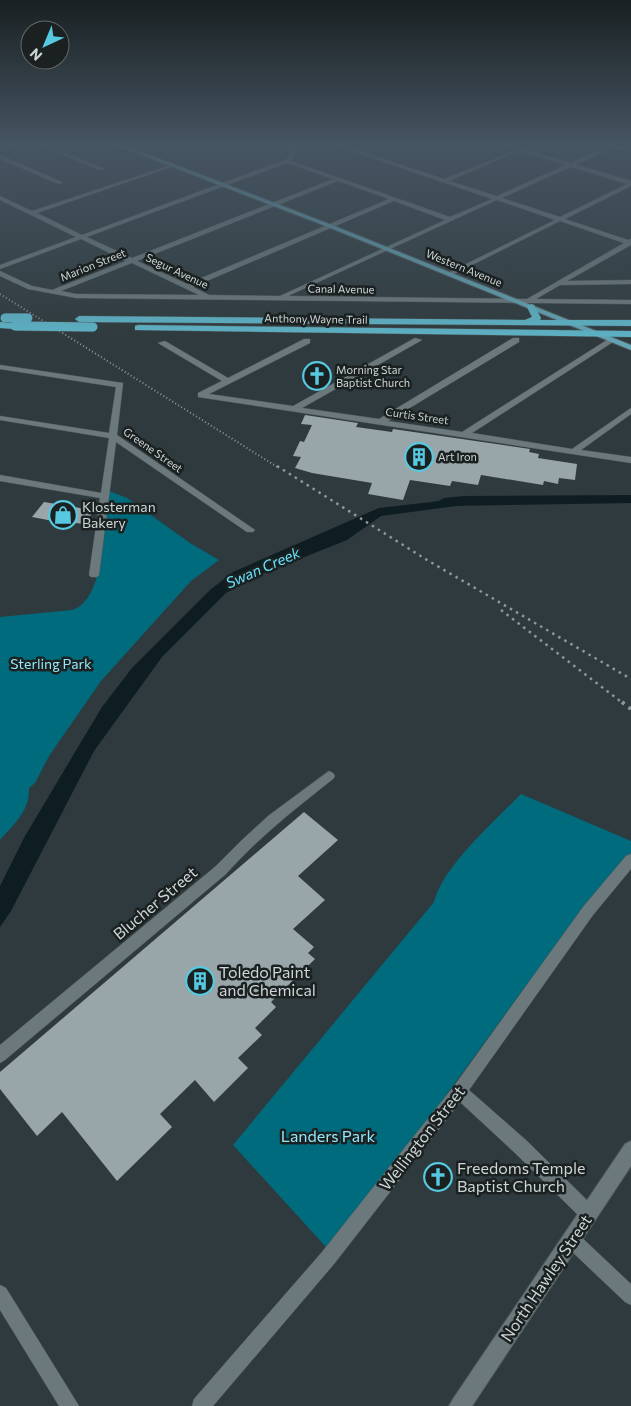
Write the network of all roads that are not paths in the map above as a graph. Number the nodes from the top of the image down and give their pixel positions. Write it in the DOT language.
graph roads {
  1 [pos="27,211"];
  2 [pos="39,211"];
  3 [pos="151,211"];
  4 [pos="258,211"];
  5 [pos="292,211"];
  6 [pos="366,211"];
  7 [pos="426,211"];
  8 [pos="472,211"];
  9 [pos="538,211"];
  10 [pos="576,211"];
  11 [pos="32,213"];
  12 [pos="561,218"];
  13 [pos="452,220"];
  14 [pos="330,226"];
  15 [pos="81,237"];
  16 [pos="631,242"];
  17 [pos="388,249"];
  18 [pos="131,261"];
  19 [pos="0,267"];
  20 [pos="0,274"];
  21 [pos="450,274"];
  22 [pos="631,282"];
  23 [pos="558,283"];
  24 [pos="186,287"];
  25 [pos="51,293"];
  26 [pos="209,298"];
  27 [pos="279,298"];
  28 [pos="516,301"];
  29 [pos="631,302"];
  30 [pos="530,304"];
  31 [pos="2,320"];
  32 [pos="527,322"];
  33 [pos="568,322"];
  34 [pos="631,323"];
  35 [pos="595,333"];
  36 [pos="629,334"];
  37 [pos="418,340"];
  38 [pos="516,340"];
  39 [pos="610,340"];
  40 [pos="307,341"];
  41 [pos="162,344"];
  42 [pos="631,348"];
  43 [pos="0,367"];
  44 [pos="227,382"];
  45 [pos="294,409"];
  46 [pos="631,410"];
  47 [pos="0,418"];
  48 [pos="380,422"];
  49 [pos="465,434"];
  50 [pos="113,436"];
  51 [pos="574,451"];
  52 [pos="631,460"];
  53 [pos="0,478"];
  54 [pos="105,496"];
  55 [pos="250,530"];
  56 [pos="94,576"];
  57 [pos="330,776"];
  58 [pos="631,860"];
  59 [pos="0,1055"];
  60 [pos="459,1091"];
  61 [pos="631,1150"];
  62 [pos="589,1214"];
  63 [pos="572,1240"];
  64 [pos="631,1296"];
  65 [pos="2,1305"];
  66 [pos="70,1406"];
  67 [pos="201,1406"];
  68 [pos="460,1406"];
  1 -- 11 [label="street, Segur Avenue"];
  2 -- 11 [label="street"];
  3 -- 15 [label="street"];
  4 -- 18 [label="street, Marion Street"];
  5 -- 14 [label="main road, Western Avenue"];
  6 -- 14 [label="street"];
  7 -- 13 [label="street"];
  8 -- 13 [label="street"];
  9 -- 12 [label="street"];
  10 -- 12 [label="street"];
  11 -- 15 [label="street, Segur Avenue"];
  12 -- 16 [label="street"];
  12 -- 21 [label="street"];
  13 -- 17 [label="street"];
  14 -- 17 [label="main road, Western Avenue"];
  14 -- 24 [label="street"];
  15 -- 18 [label="street, Segur Avenue"];
  15 -- 19 [label="street"];
  16 -- 23 [label="street"];
  17 -- 21 [label="main road, Western Avenue"];
  17 -- 27 [label="street"];
  18 -- 24 [label="street, Segur Avenue"];
  18 -- 25 [label="street, Marion Street"];
  20 -- 25 [label="street, Canal Avenue"];
  21 -- 28 [label="main road, Western Avenue"];
  22 -- 23 [label="street"];
  23 -- 30 [label="street"];
  24 -- 26 [label="street, Segur Avenue"];
  25 -- 26 [label="street, Canal Avenue"];
  26 -- 27 [label="street, Canal Avenue"];
  27 -- 28 [label="street, Canal Avenue"];
  28 -- 30 [label="street, Canal Avenue"];
  29 -- 30 [label="street, Canal Avenue"];
  30 -- 32 [label="highway"];
  30 -- 33 [label="main road"];
  31 -- 32 [label="highway, Anthony Wayne Trail, bridge"];
  31 -- 35 [label="highway, Anthony Wayne Trail, bridge"];
  32 -- 33 [label="highway, Anthony Wayne Trail"];
  33 -- 34 [label="highway, Anthony Wayne Trail"];
  33 -- 35 [label="main road"];
  35 -- 36 [label="highway, Anthony Wayne Trail"];
  35 -- 39 [label="main road"];
  36 -- 42 [label="highway"];
  37 -- 45 [label="street"];
  38 -- 48 [label="street"];
  39 -- 42 [label="main road"];
  39 -- 49 [label="street"];
  40 -- 44 [label="street"];
  41 -- 44 [label="street"];
  43 -- 50 [label="street"];
  44 -- 45 [label="street, Curtis Street"];
  45 -- 48 [label="street, Curtis Street"];
  46 -- 51 [label="street"];
  47 -- 50 [label="street, Greene Street"];
  48 -- 49 [label="street, Curtis Street"];
  49 -- 51 [label="street, Curtis Street"];
  50 -- 54 [label="street"];
  50 -- 55 [label="street, Greene Street"];
  51 -- 52 [label="street, Curtis Street"];
  53 -- 54 [label="street"];
  54 -- 56 [label="street"];
  57 -- 59 [label="street, Blucher Street"];
  58 -- 60 [label="street, Wellington Street"];
  60 -- 62 [label="street"];
  60 -- 67 [label="street, Wellington Street"];
  61 -- 62 [label="street, North Hawley Street"];
  62 -- 63 [label="street, North Hawley Street"];
  63 -- 64 [label="street"];
  63 -- 68 [label="street, North Hawley Street"];
  65 -- 66 [label="street"];
}
